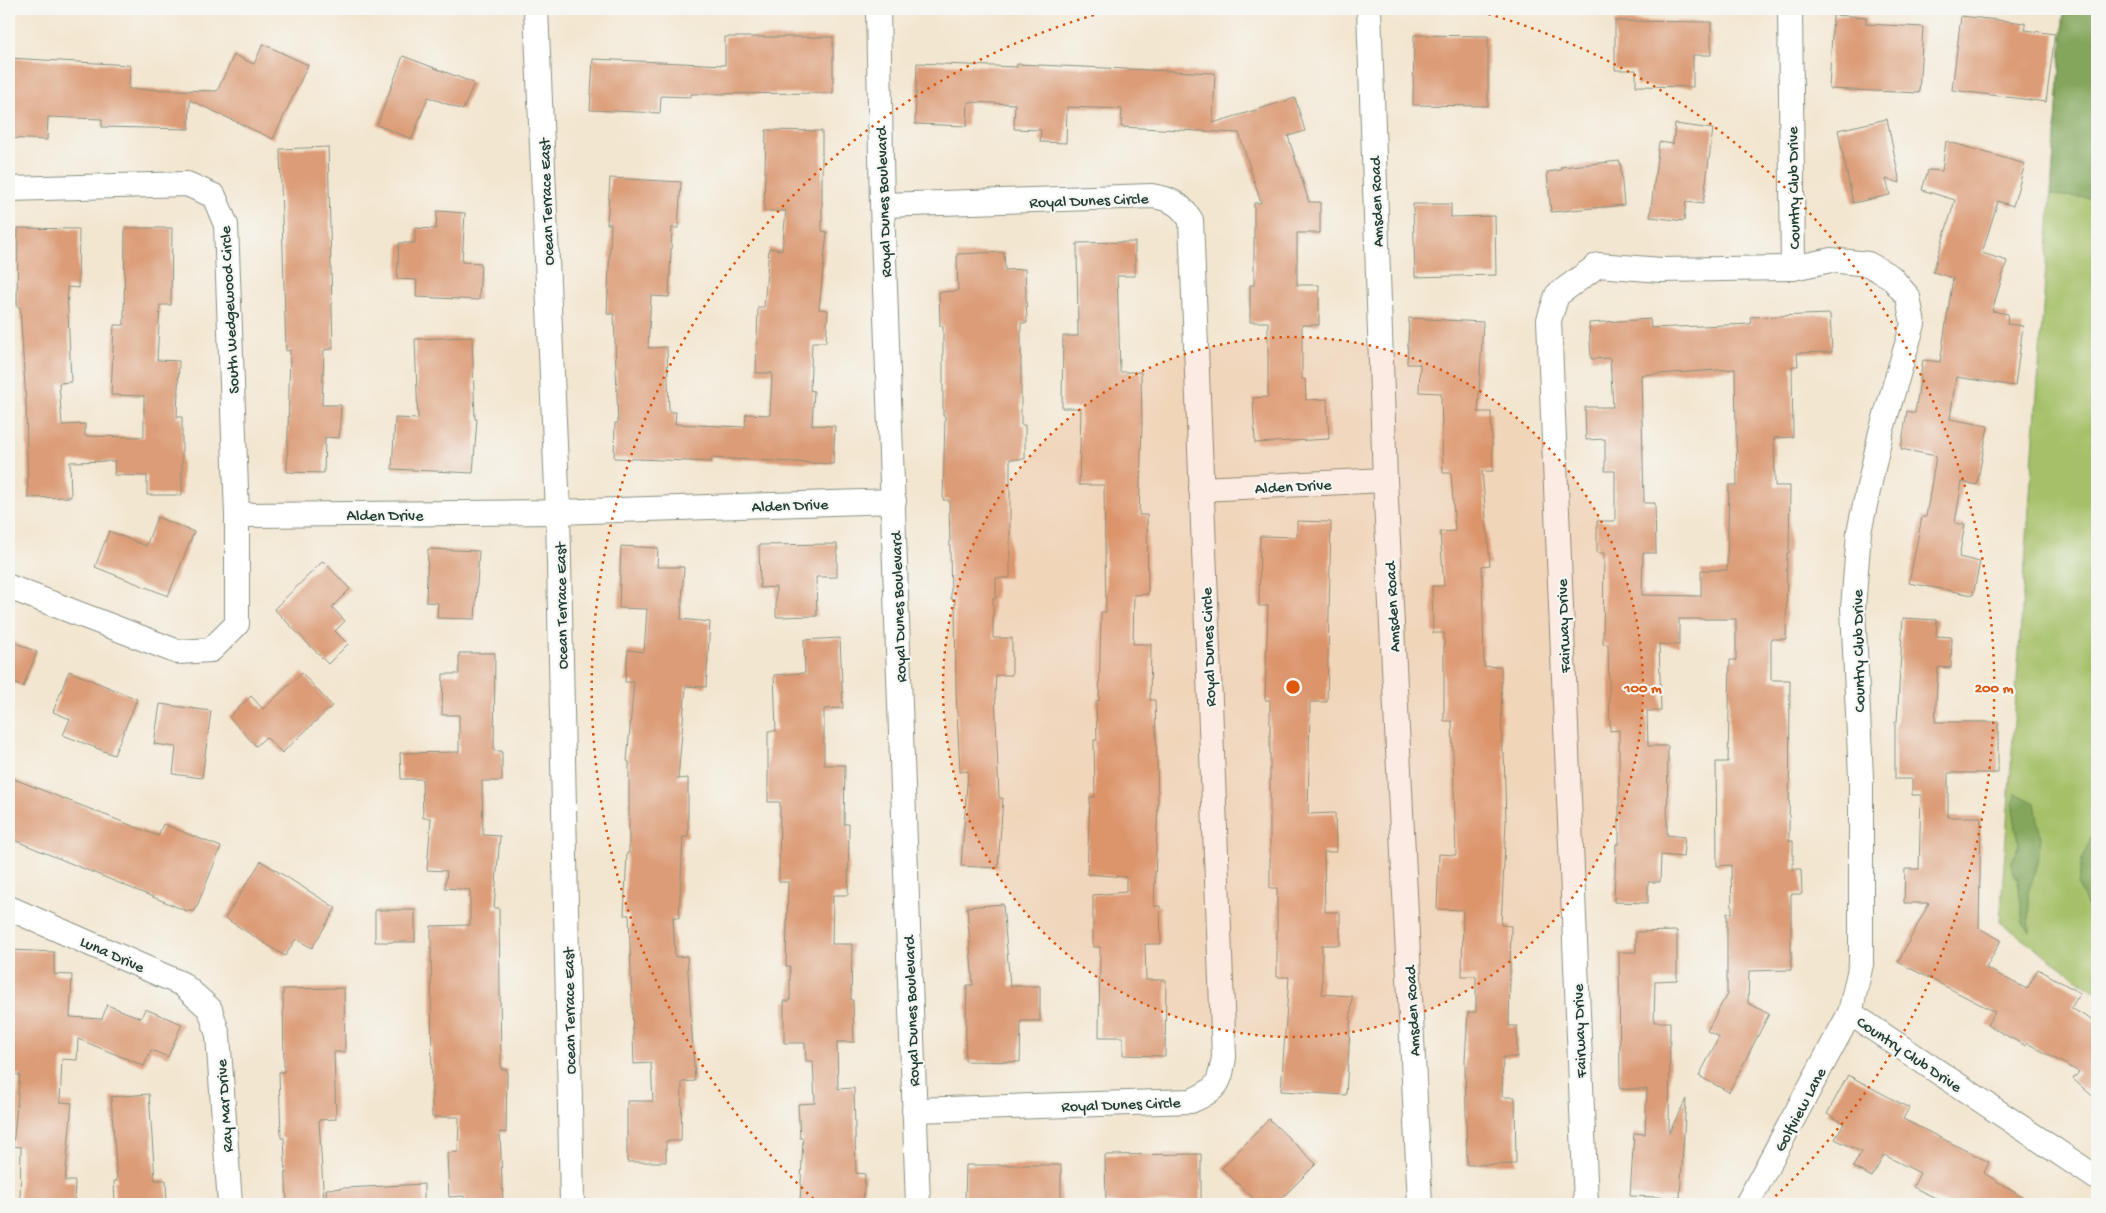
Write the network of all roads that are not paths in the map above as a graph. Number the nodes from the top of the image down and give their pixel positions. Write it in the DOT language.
graph roads {
  1 [pos="536,9"];
  2 [pos="878,9"];
  3 [pos="1369,9"];
  4 [pos="1790,9"];
  5 [pos="9,189"];
  6 [pos="882,205"];
  7 [pos="1793,268"];
  8 [pos="1384,480"];
  9 [pos="1201,489"];
  10 [pos="894,501"];
  11 [pos="558,512"];
  12 [pos="237,515"];
  13 [pos="9,587"];
  14 [pos="9,908"];
  15 [pos="210,1009"];
  16 [pos="1850,1013"];
  17 [pos="914,1110"];
  18 [pos="2097,1178"];
  19 [pos="230,1204"];
  20 [pos="572,1204"];
  21 [pos="918,1204"];
  22 [pos="1420,1204"];
  23 [pos="1586,1204"];
  24 [pos="1747,1204"];
  1 -- 11 [label="street, Ocean Terrace East"];
  2 -- 6 [label="street, Royal Dunes Boulevard"];
  3 -- 8 [label="street, Amsden Road"];
  4 -- 7 [label="street, Country Club Drive"];
  5 -- 12 [label="street, South Wedgewood Circle"];
  6 -- 9 [label="street, Royal Dunes Circle"];
  6 -- 10 [label="street, Royal Dunes Boulevard"];
  7 -- 16 [label="street, Country Club Drive"];
  7 -- 23 [label="street, Fairway Drive"];
  8 -- 9 [label="street, Alden Drive"];
  8 -- 22 [label="street, Amsden Road"];
  9 -- 17 [label="street, Royal Dunes Circle"];
  10 -- 11 [label="street, Alden Drive"];
  10 -- 17 [label="street, Royal Dunes Boulevard"];
  11 -- 12 [label="street, Alden Drive"];
  11 -- 20 [label="street, Ocean Terrace East"];
  12 -- 13 [label="street"];
  14 -- 15 [label="street, Luna Drive"];
  15 -- 19 [label="street, Ray Mar Drive"];
  16 -- 18 [label="street, Country Club Drive"];
  16 -- 24 [label="street, Golfview Lane"];
  17 -- 21 [label="street, Royal Dunes Boulevard"];
}
